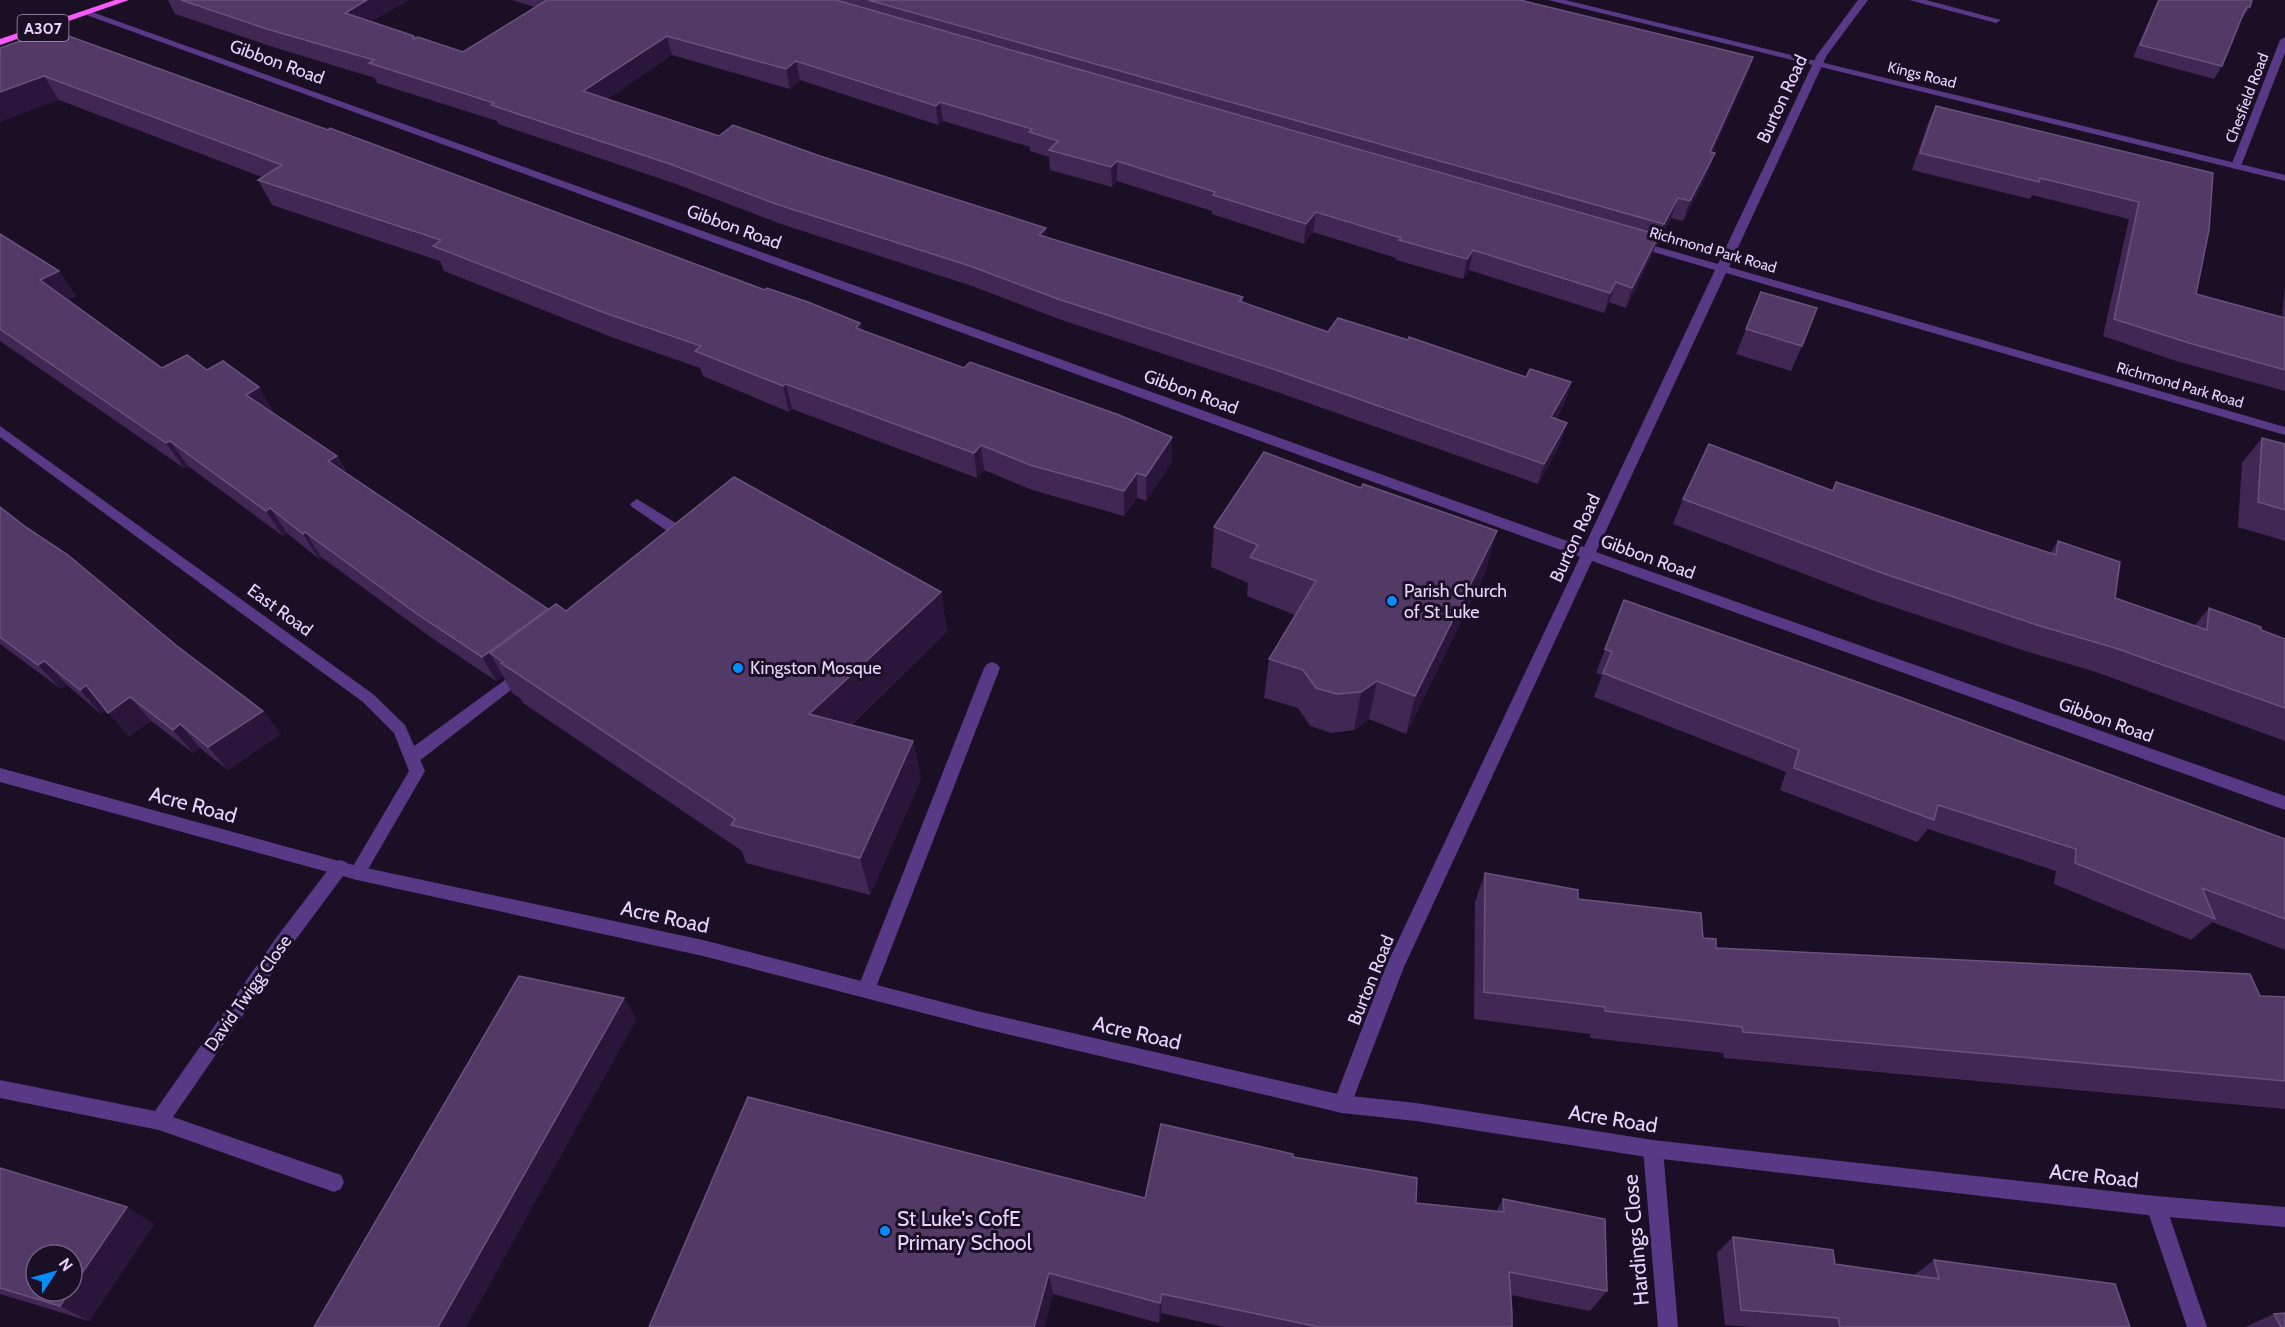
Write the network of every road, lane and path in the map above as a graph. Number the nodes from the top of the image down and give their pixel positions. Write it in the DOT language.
graph roads {
  1 [pos="124,0"];
  2 [pos="1553,0"];
  3 [pos="1863,0"];
  4 [pos="1914,0"];
  5 [pos="86,13"];
  6 [pos="1996,20"];
  7 [pos="2285,40"];
  8 [pos="0,42"];
  9 [pos="1819,65"];
  10 [pos="2236,166"];
  11 [pos="2285,178"];
  12 [pos="1620,239"];
  13 [pos="1723,269"];
  14 [pos="0,430"];
  15 [pos="2285,431"];
  16 [pos="637,504"];
  17 [pos="684,549"];
  18 [pos="1587,554"];
  19 [pos="534,664"];
  20 [pos="992,668"];
  21 [pos="412,757"];
  22 [pos="0,775"];
  23 [pos="2285,803"];
  24 [pos="348,870"];
  25 [pos="866,990"];
  26 [pos="0,1089"];
  27 [pos="1342,1104"];
  28 [pos="159,1121"];
  29 [pos="1653,1149"];
  30 [pos="334,1182"];
  31 [pos="2156,1206"];
  32 [pos="2285,1217"];
  33 [pos="1668,1327"];
  34 [pos="2197,1327"];
  1 -- 5 [label="main road, A307"];
  2 -- 9 [label="street, Kings Road"];
  3 -- 9 [label="street, Burton Road"];
  4 -- 6 [label="street"];
  5 -- 8 [label="main road, A307"];
  5 -- 18 [label="street, Gibbon Road"];
  7 -- 10 [label="street, Chesfield Road"];
  9 -- 10 [label="street, Kings Road"];
  9 -- 13 [label="street, Burton Road"];
  10 -- 11 [label="street, Kings Road"];
  12 -- 13 [label="street, Richmond Park Road"];
  13 -- 15 [label="street, Richmond Park Road"];
  13 -- 18 [label="street, Burton Road"];
  14 -- 21 [label="street, East Road"];
  16 -- 17 [label="street"];
  18 -- 23 [label="street, Gibbon Road"];
  18 -- 27 [label="street, Burton Road"];
  19 -- 21 [label="street"];
  20 -- 25 [label="street"];
  21 -- 24 [label="street, East Road"];
  22 -- 24 [label="street, Acre Road"];
  24 -- 25 [label="street, Acre Road"];
  24 -- 28 [label="street, David Twigg Close"];
  25 -- 27 [label="street, Acre Road"];
  26 -- 28 [label="street"];
  27 -- 29 [label="street, Acre Road"];
  28 -- 30 [label="street"];
  29 -- 31 [label="street, Acre Road"];
  29 -- 33 [label="street, Hardings Close"];
  31 -- 32 [label="street, Acre Road"];
  31 -- 34 [label="street"];
}
